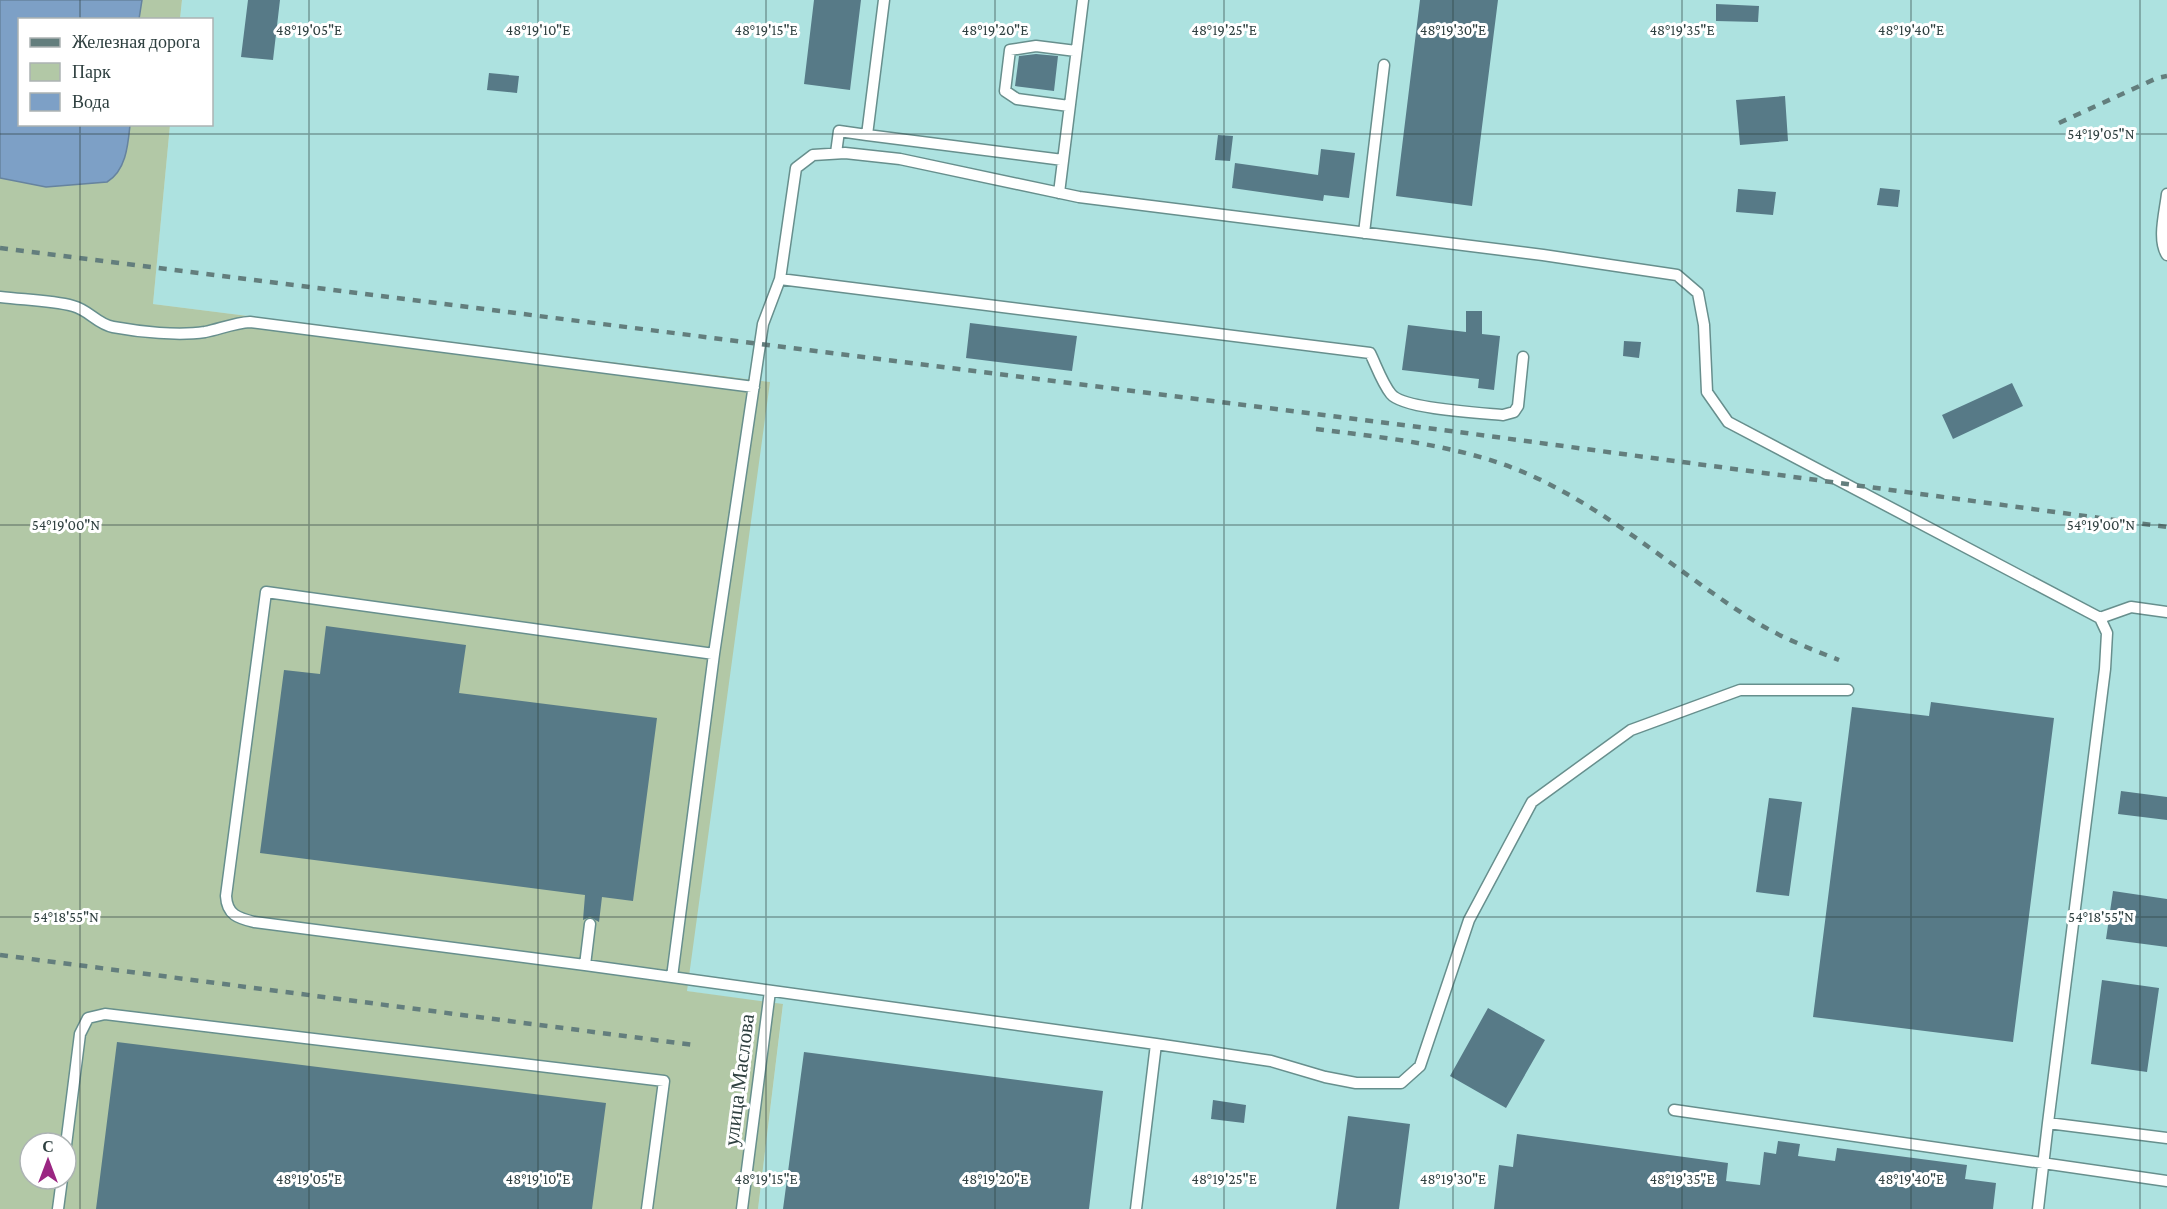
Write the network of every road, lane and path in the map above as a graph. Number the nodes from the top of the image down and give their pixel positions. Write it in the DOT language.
graph roads {
  1 [pos="884,0"];
  2 [pos="1083,0"];
  3 [pos="1076,51"];
  4 [pos="1384,64"];
  5 [pos="1070,106"];
  6 [pos="867,135"];
  7 [pos="836,153"];
  8 [pos="1063,160"];
  9 [pos="1059,193"];
  10 [pos="2167,194"];
  11 [pos="1364,233"];
  12 [pos="2167,255"];
  13 [pos="780,279"];
  14 [pos="0,297"];
  15 [pos="1523,357"];
  16 [pos="754,387"];
  17 [pos="2167,612"];
  18 [pos="2100,618"];
  19 [pos="714,654"];
  20 [pos="1848,690"];
  21 [pos="590,924"];
  22 [pos="585,965"];
  23 [pos="672,977"];
  24 [pos="770,991"];
  25 [pos="1156,1044"];
  26 [pos="1674,1110"];
  27 [pos="2048,1123"];
  28 [pos="68,1131"];
  29 [pos="2167,1138"];
  30 [pos="2044,1163"];
  31 [pos="2167,1181"];
  32 [pos="60,1191"];
  33 [pos="58,1209"];
  34 [pos="647,1209"];
  35 [pos="742,1209"];
  36 [pos="1136,1209"];
  37 [pos="2037,1209"];
  1 -- 6 [label="lane"];
  2 -- 3 [label="lane"];
  3 -- 5 [label="lane"];
  3 -- 5 [label="lane"];
  4 -- 11 [label="lane"];
  5 -- 8 [label="lane"];
  6 -- 7 [label="lane"];
  6 -- 8 [label="lane"];
  7 -- 9 [label="lane"];
  7 -- 13 [label="lane"];
  8 -- 9 [label="lane"];
  9 -- 11 [label="lane"];
  10 -- 12 [label="lane"];
  11 -- 18 [label="lane"];
  13 -- 15 [label="lane"];
  13 -- 16 [label="lane"];
  14 -- 16 [label="lane"];
  16 -- 19 [label="lane"];
  17 -- 18 [label="lane"];
  18 -- 27 [label="lane"];
  19 -- 22 [label="lane"];
  19 -- 23 [label="lane"];
  20 -- 25 [label="lane"];
  21 -- 22 [label="lane"];
  22 -- 23 [label="lane"];
  23 -- 24 [label="lane"];
  24 -- 25 [label="lane"];
  24 -- 35 [label="lane, улица Маслова"];
  25 -- 36 [label="lane"];
  26 -- 30 [label="lane"];
  27 -- 29 [label="lane"];
  27 -- 30 [label="lane"];
  28 -- 34 [label="lane"];
  30 -- 31 [label="lane"];
  30 -- 37 [label="lane"];
  32 -- 33 [label="lane"];
}
